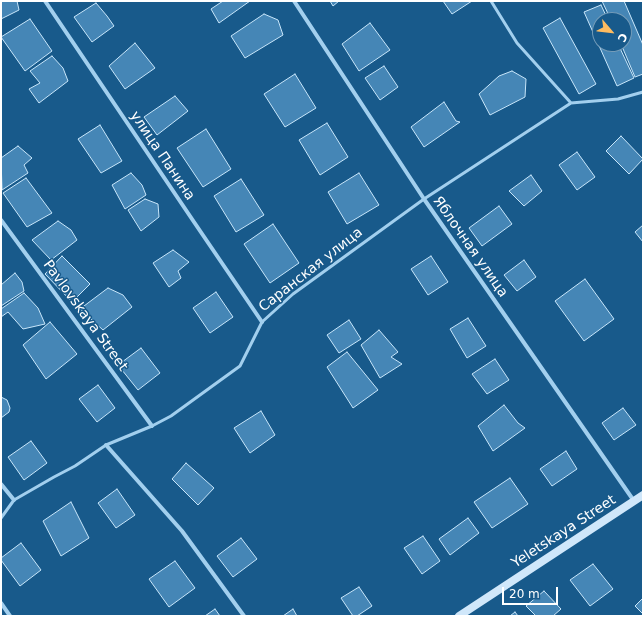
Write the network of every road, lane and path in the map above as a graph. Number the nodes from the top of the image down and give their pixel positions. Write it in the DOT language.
graph roads {
  1 [pos="46,1"];
  2 [pos="294,1"];
  3 [pos="491,1"];
  4 [pos="643,92"];
  5 [pos="571,103"];
  6 [pos="424,199"];
  7 [pos="1,220"];
  8 [pos="262,322"];
  9 [pos="152,426"];
  10 [pos="106,445"];
  11 [pos="1,484"];
  12 [pos="643,495"];
  13 [pos="14,500"];
  14 [pos="634,501"];
  15 [pos="1,518"];
  16 [pos="1,603"];
  17 [pos="10,616"];
  18 [pos="244,616"];
  19 [pos="459,616"];
  1 -- 8 [label="street, улица Панина"];
  2 -- 6 [label="street, Яблочная улица"];
  3 -- 5 [label="lane"];
  4 -- 5 [label="lane, Саранская улица"];
  5 -- 6 [label="lane, Саранская улица"];
  6 -- 8 [label="lane, Саранская улица"];
  6 -- 14 [label="street, Яблочная улица"];
  7 -- 9 [label="street, Pavlovskaya Street"];
  8 -- 9 [label="lane, Саранская улица"];
  9 -- 10 [label="lane, Саранская улица"];
  10 -- 13 [label="lane, Саранская улица"];
  10 -- 18 [label="street"];
  11 -- 13 [label="street"];
  12 -- 14 [label="main road, Yeletskaya Street"];
  13 -- 15 [label="lane, Саранская улица"];
  14 -- 19 [label="main road, Yeletskaya Street"];
  16 -- 17 [label="street"];
}
